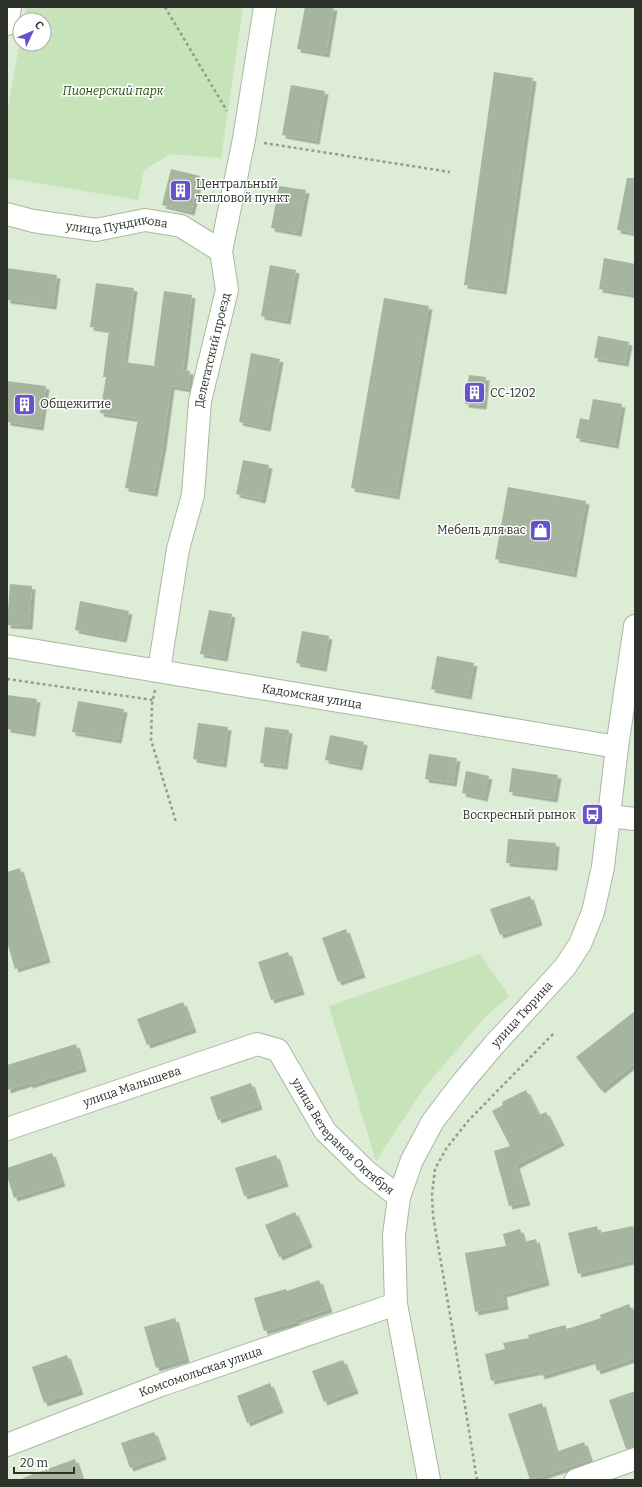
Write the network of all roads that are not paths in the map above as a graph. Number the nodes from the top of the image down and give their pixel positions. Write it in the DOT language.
graph roads {
  1 [pos="10,7"];
  2 [pos="265,7"];
  3 [pos="7,24"];
  4 [pos="7,214"];
  5 [pos="221,251"];
  6 [pos="635,626"];
  7 [pos="7,646"];
  8 [pos="160,670"];
  9 [pos="617,746"];
  10 [pos="609,816"];
  11 [pos="635,819"];
  12 [pos="257,1044"];
  13 [pos="7,1129"];
  14 [pos="399,1197"];
  15 [pos="396,1304"];
  16 [pos="7,1445"];
  17 [pos="635,1459"];
  18 [pos="429,1480"];
  19 [pos="576,1480"];
  1 -- 3 [label="street"];
  2 -- 5 [label="street, Делегатский проезд"];
  4 -- 5 [label="street, улица Пундикова"];
  5 -- 8 [label="street, Делегатский проезд"];
  6 -- 9 [label="street, улица Тюрина"];
  7 -- 8 [label="street, Кадомская улица"];
  8 -- 9 [label="street, Кадомская улица"];
  9 -- 10 [label="street, улица Тюрина"];
  10 -- 11 [label="street"];
  10 -- 14 [label="street, улица Тюрина"];
  12 -- 13 [label="street, улица Малышева"];
  12 -- 14 [label="street, улица Ветеранов Октября"];
  14 -- 15 [label="street, улица Ветеранов Октября"];
  15 -- 16 [label="street, Комсомольская улица"];
  15 -- 18 [label="street, улица Ветеранов Октября"];
  17 -- 19 [label="street"];
}
